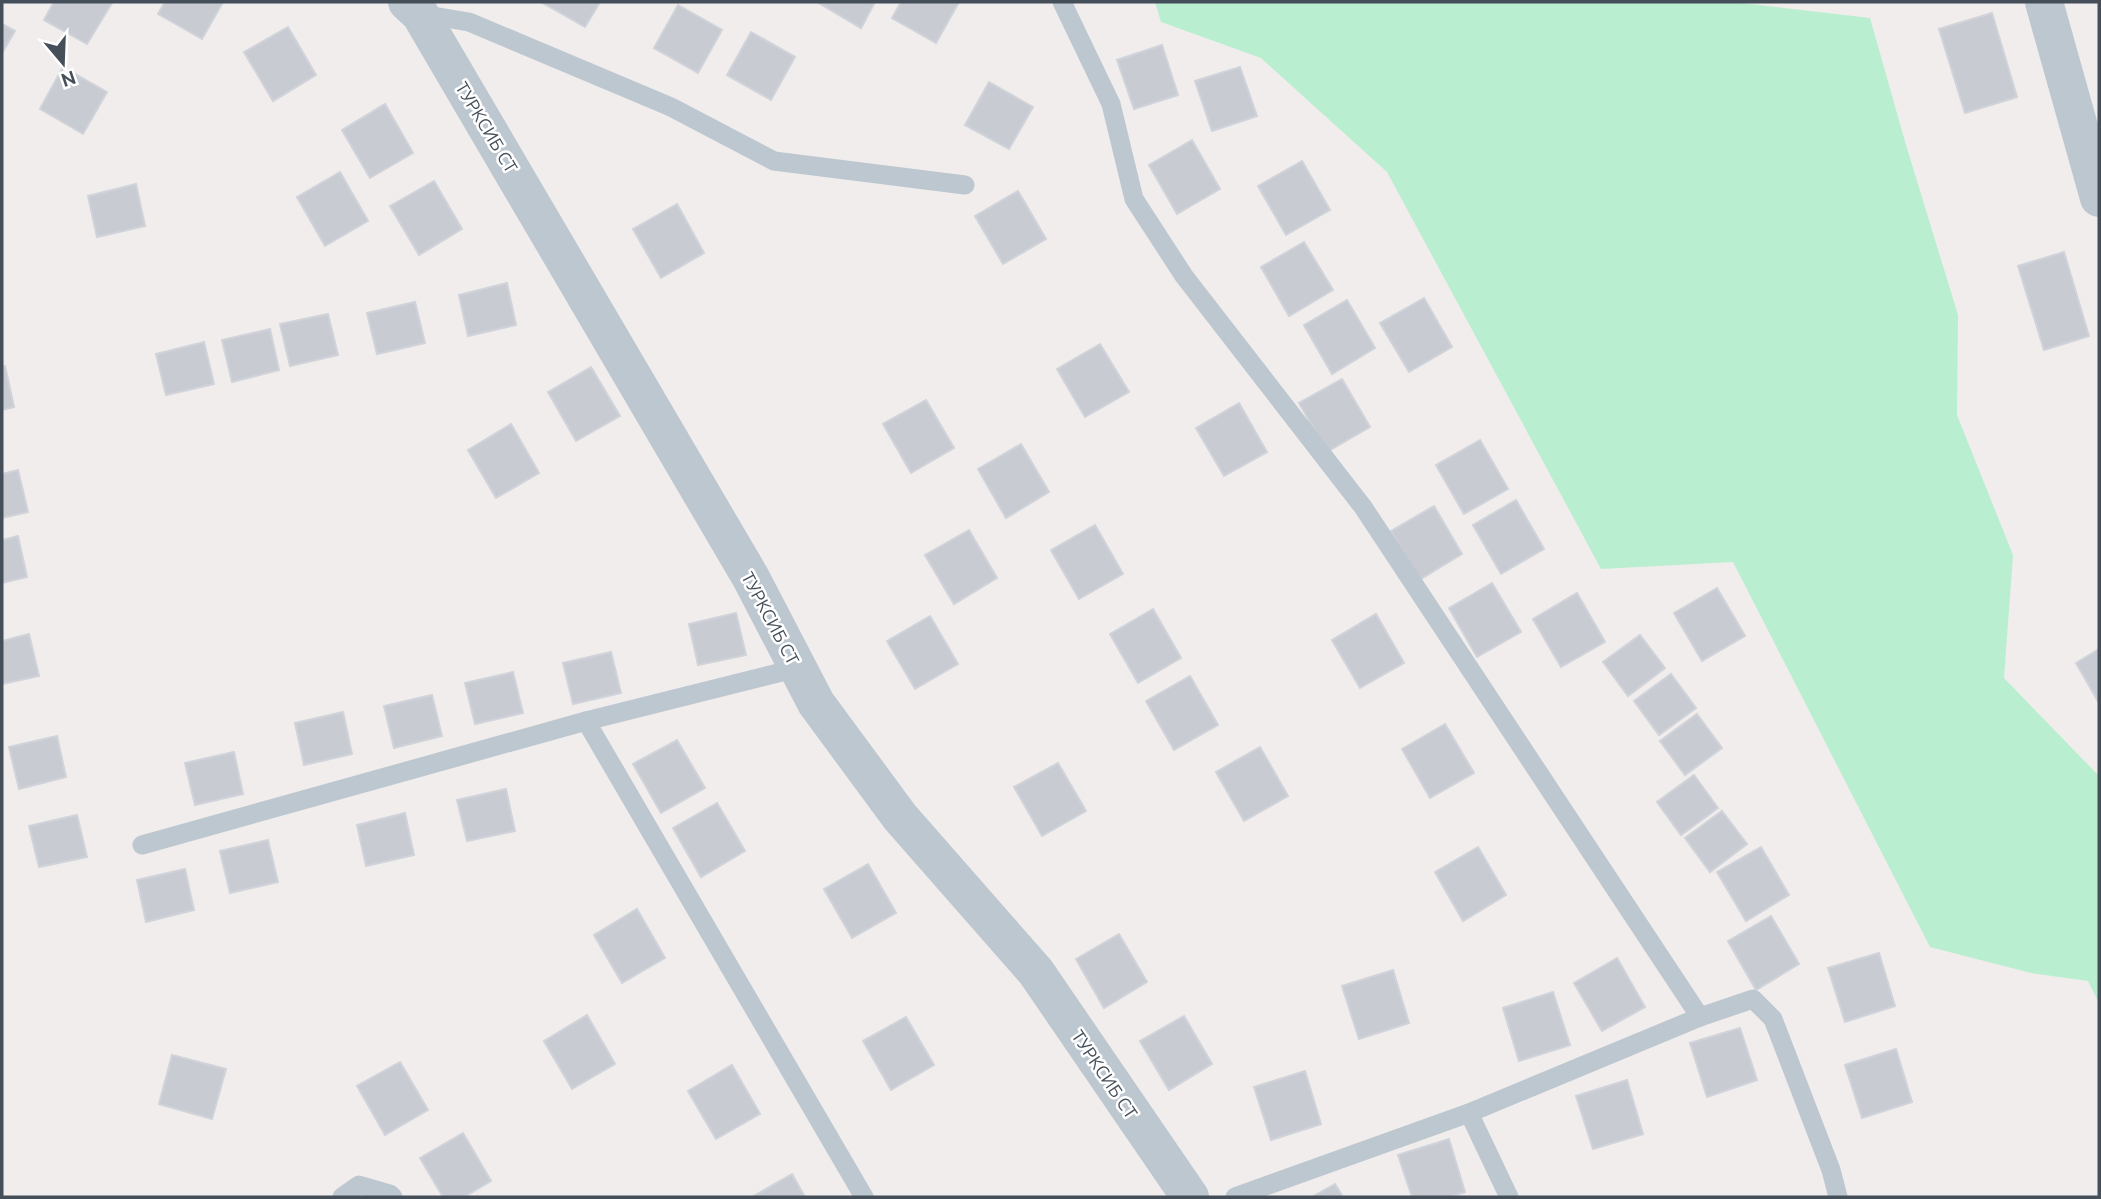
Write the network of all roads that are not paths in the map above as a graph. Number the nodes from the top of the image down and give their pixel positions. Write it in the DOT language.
graph roads {
  1 [pos="1062,2"];
  2 [pos="2044,2"];
  3 [pos="414,8"];
  4 [pos="965,186"];
  5 [pos="2099,198"];
  6 [pos="798,668"];
  7 [pos="586,722"];
  8 [pos="142,845"];
  9 [pos="1700,1017"];
  10 [pos="1469,1113"];
  11 [pos="342,1197"];
  12 [pos="393,1197"];
  13 [pos="864,1197"];
  14 [pos="1190,1197"];
  15 [pos="1235,1197"];
  16 [pos="1509,1197"];
  17 [pos="1838,1197"];
  1 -- 9 [label="lane"];
  2 -- 5 [label="street"];
  3 -- 4 [label="lane"];
  3 -- 6 [label="street, ТУРКСИБ СТ"];
  6 -- 7 [label="lane"];
  6 -- 14 [label="street, ТУРКСИБ СТ"];
  7 -- 8 [label="lane"];
  7 -- 13 [label="lane"];
  9 -- 10 [label="lane"];
  9 -- 17 [label="lane"];
  10 -- 15 [label="lane"];
  10 -- 16 [label="lane"];
  11 -- 12 [label="lane"];
}
